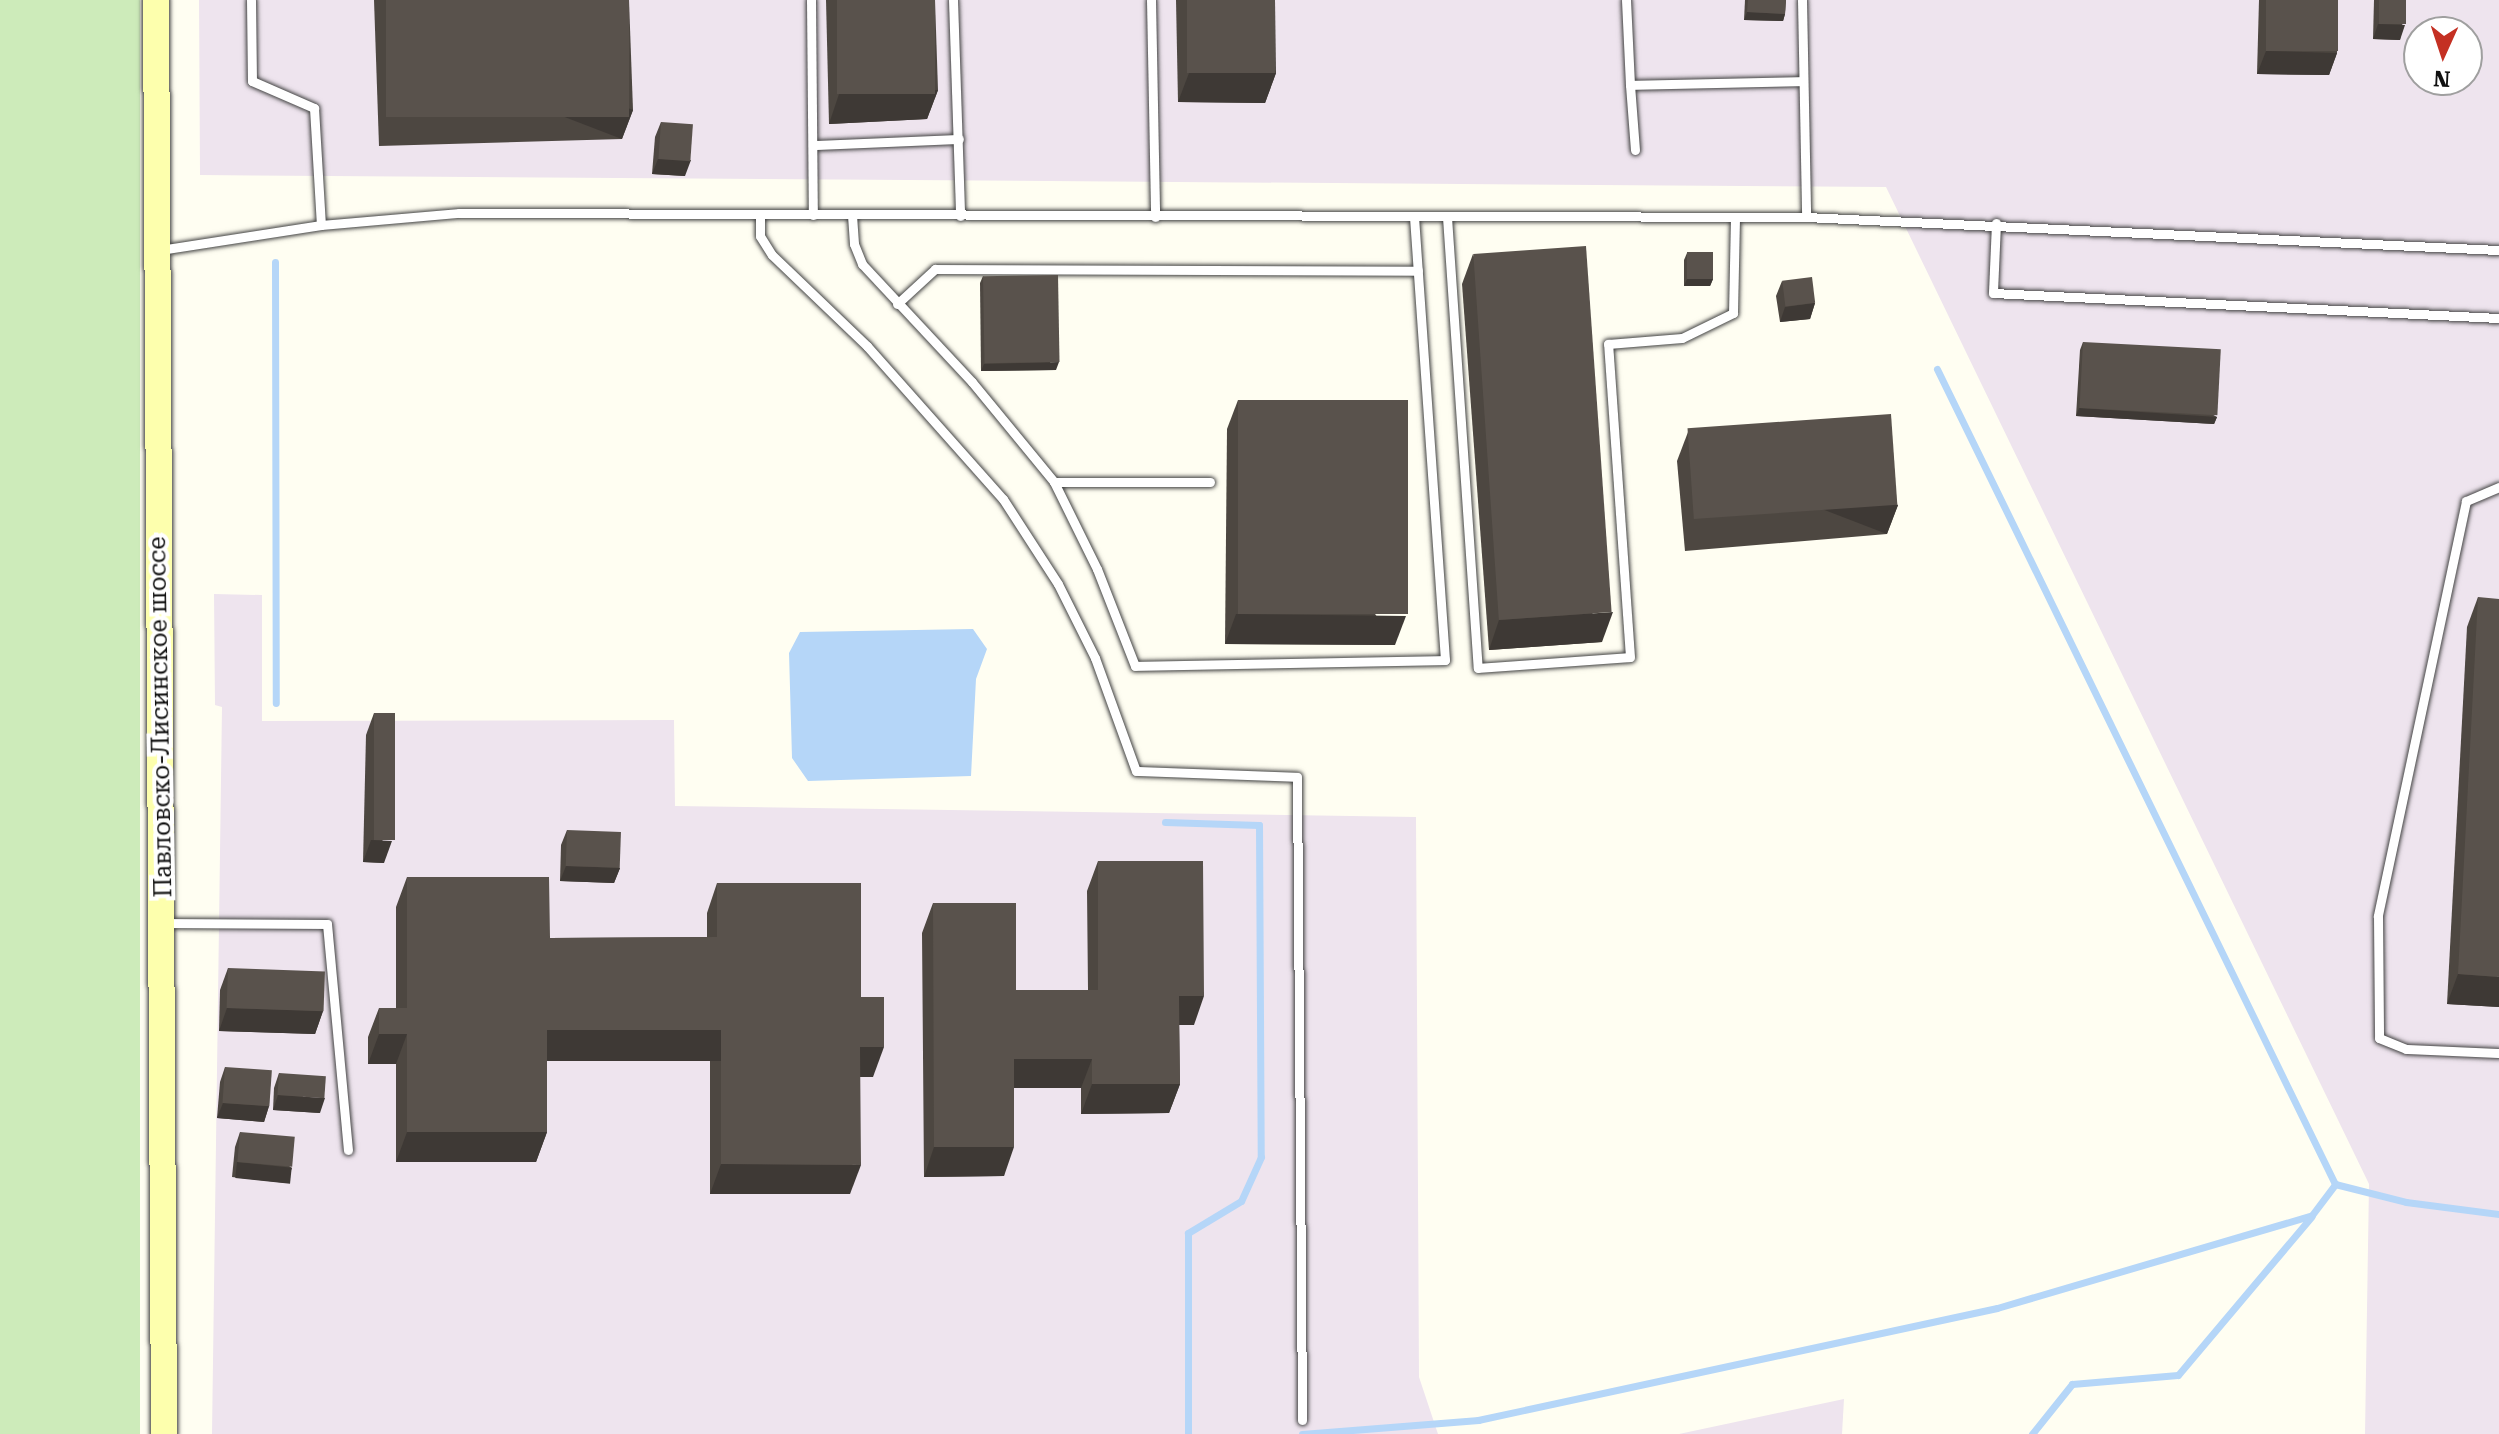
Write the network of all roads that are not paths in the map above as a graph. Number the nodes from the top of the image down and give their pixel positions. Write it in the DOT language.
graph roads {
  1 [pos="156,0"];
  2 [pos="251,0"];
  3 [pos="811,0"];
  4 [pos="953,0"];
  5 [pos="1151,0"];
  6 [pos="1626,0"];
  7 [pos="1802,0"];
  8 [pos="1803,81"];
  9 [pos="1630,85"];
  10 [pos="959,139"];
  11 [pos="815,145"];
  12 [pos="1635,150"];
  13 [pos="760,215"];
  14 [pos="813,215"];
  15 [pos="852,215"];
  16 [pos="960,216"];
  17 [pos="1155,217"];
  18 [pos="1414,217"];
  19 [pos="1447,217"];
  20 [pos="1806,217"];
  21 [pos="1735,219"];
  22 [pos="1996,223"];
  23 [pos="321,225"];
  24 [pos="156,250"];
  25 [pos="2499,250"];
  26 [pos="1418,271"];
  27 [pos="897,304"];
  28 [pos="2499,318"];
  29 [pos="1054,482"];
  30 [pos="1210,482"];
  31 [pos="2499,487"];
  32 [pos="163,923"];
  33 [pos="2499,1053"];
  34 [pos="348,1150"];
  35 [pos="1302,1420"];
  36 [pos="164,1434"];
  1 -- 24 [label="main road, Павловско-Лисинское шоссе"];
  2 -- 23 [label="lane"];
  3 -- 11 [label="lane"];
  4 -- 10 [label="lane"];
  5 -- 17 [label="lane"];
  6 -- 9 [label="lane"];
  7 -- 8 [label="lane"];
  8 -- 9 [label="lane"];
  8 -- 20 [label="lane"];
  9 -- 12 [label="lane"];
  10 -- 11 [label="lane"];
  10 -- 16 [label="lane"];
  11 -- 14 [label="lane"];
  13 -- 14 [label="lane"];
  13 -- 23 [label="lane"];
  13 -- 35 [label="lane"];
  14 -- 15 [label="lane"];
  15 -- 16 [label="lane"];
  15 -- 27 [label="lane"];
  16 -- 17 [label="lane"];
  17 -- 18 [label="lane"];
  18 -- 19 [label="lane"];
  18 -- 26 [label="lane"];
  19 -- 21 [label="lane"];
  19 -- 21 [label="lane"];
  20 -- 21 [label="lane"];
  20 -- 22 [label="lane"];
  22 -- 25 [label="lane"];
  22 -- 28 [label="lane"];
  23 -- 24 [label="lane"];
  24 -- 32 [label="main road, Павловско-Лисинское шоссе"];
  26 -- 27 [label="lane"];
  26 -- 29 [label="lane"];
  27 -- 29 [label="lane"];
  29 -- 30 [label="lane"];
  31 -- 33 [label="lane"];
  32 -- 34 [label="lane"];
  32 -- 36 [label="main road, Павловско-Лисинское шоссе"];
}
